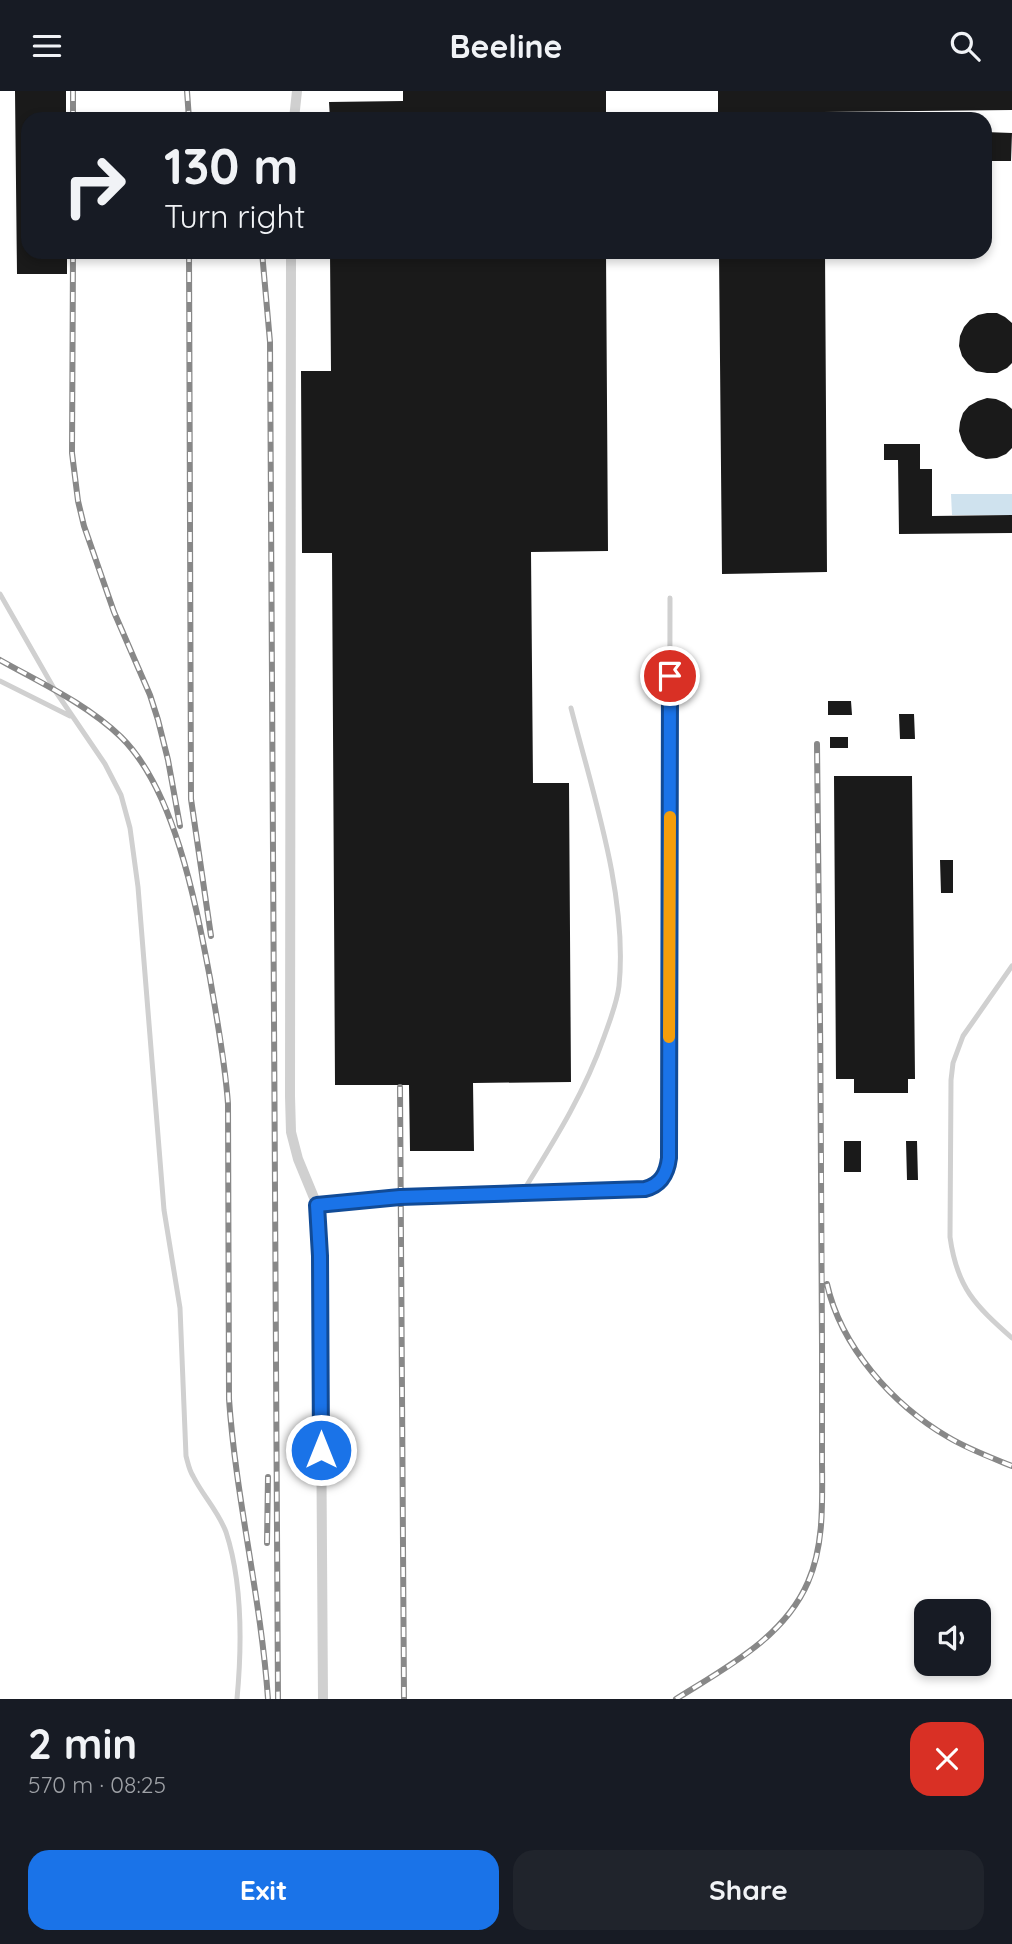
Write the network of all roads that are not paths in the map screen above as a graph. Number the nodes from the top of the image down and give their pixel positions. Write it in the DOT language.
graph roads {
  1 [pos="297,91"];
  2 [pos="295,112"];
  3 [pos="290,259"];
  4 [pos="0,594"];
  5 [pos="670,598"];
  6 [pos="0,681"];
  7 [pos="571,708"];
  8 [pos="73,717"];
  9 [pos="1012,966"];
  10 [pos="522,1193"];
  11 [pos="317,1205"];
  12 [pos="1012,1338"];
  13 [pos="237,1699"];
  14 [pos="323,1699"];
  1 -- 2 [label="street"];
  3 -- 11 [label="street"];
  4 -- 8 [label="lane"];
  5 -- 10 [label="lane"];
  6 -- 8 [label="lane"];
  7 -- 10 [label="lane"];
  8 -- 13 [label="lane"];
  9 -- 12 [label="lane"];
  10 -- 11 [label="lane"];
  11 -- 14 [label="street"];
}
